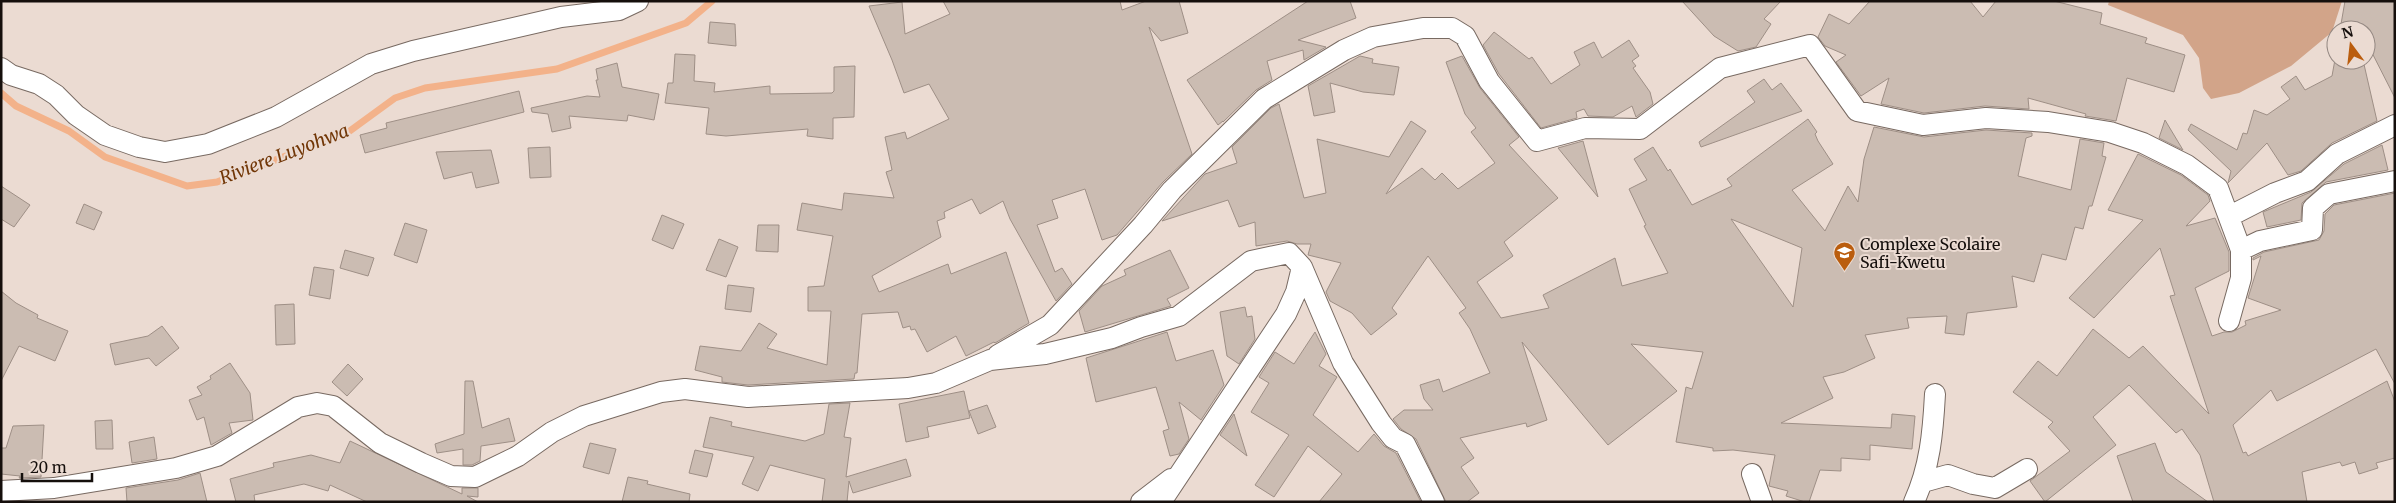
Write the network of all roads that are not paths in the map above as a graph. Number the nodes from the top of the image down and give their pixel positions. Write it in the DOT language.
graph roads {
  1 [pos="638,1"];
  2 [pos="1,68"];
  3 [pos="2395,125"];
  4 [pos="2395,181"];
  5 [pos="2230,216"];
  6 [pos="2241,250"];
  7 [pos="1302,267"];
  8 [pos="2229,321"];
  9 [pos="990,360"];
  10 [pos="1935,394"];
  11 [pos="2027,469"];
  12 [pos="1180,472"];
  13 [pos="1752,474"];
  14 [pos="1923,482"];
  15 [pos="1,491"];
  16 [pos="55,495"];
  17 [pos="1141,502"];
  18 [pos="1161,502"];
  19 [pos="1434,502"];
  20 [pos="1762,502"];
  21 [pos="1914,502"];
  1 -- 2 [label="street"];
  3 -- 5 [label="street"];
  4 -- 6 [label="street"];
  5 -- 6 [label="street"];
  5 -- 9 [label="street"];
  6 -- 8 [label="street"];
  7 -- 9 [label="street"];
  7 -- 12 [label="street"];
  7 -- 19 [label="street"];
  9 -- 16 [label="street"];
  10 -- 14 [label="street"];
  11 -- 14 [label="street"];
  12 -- 17 [label="street"];
  12 -- 18 [label="street"];
  13 -- 20 [label="street"];
  14 -- 21 [label="street"];
  15 -- 16 [label="street"];
}
